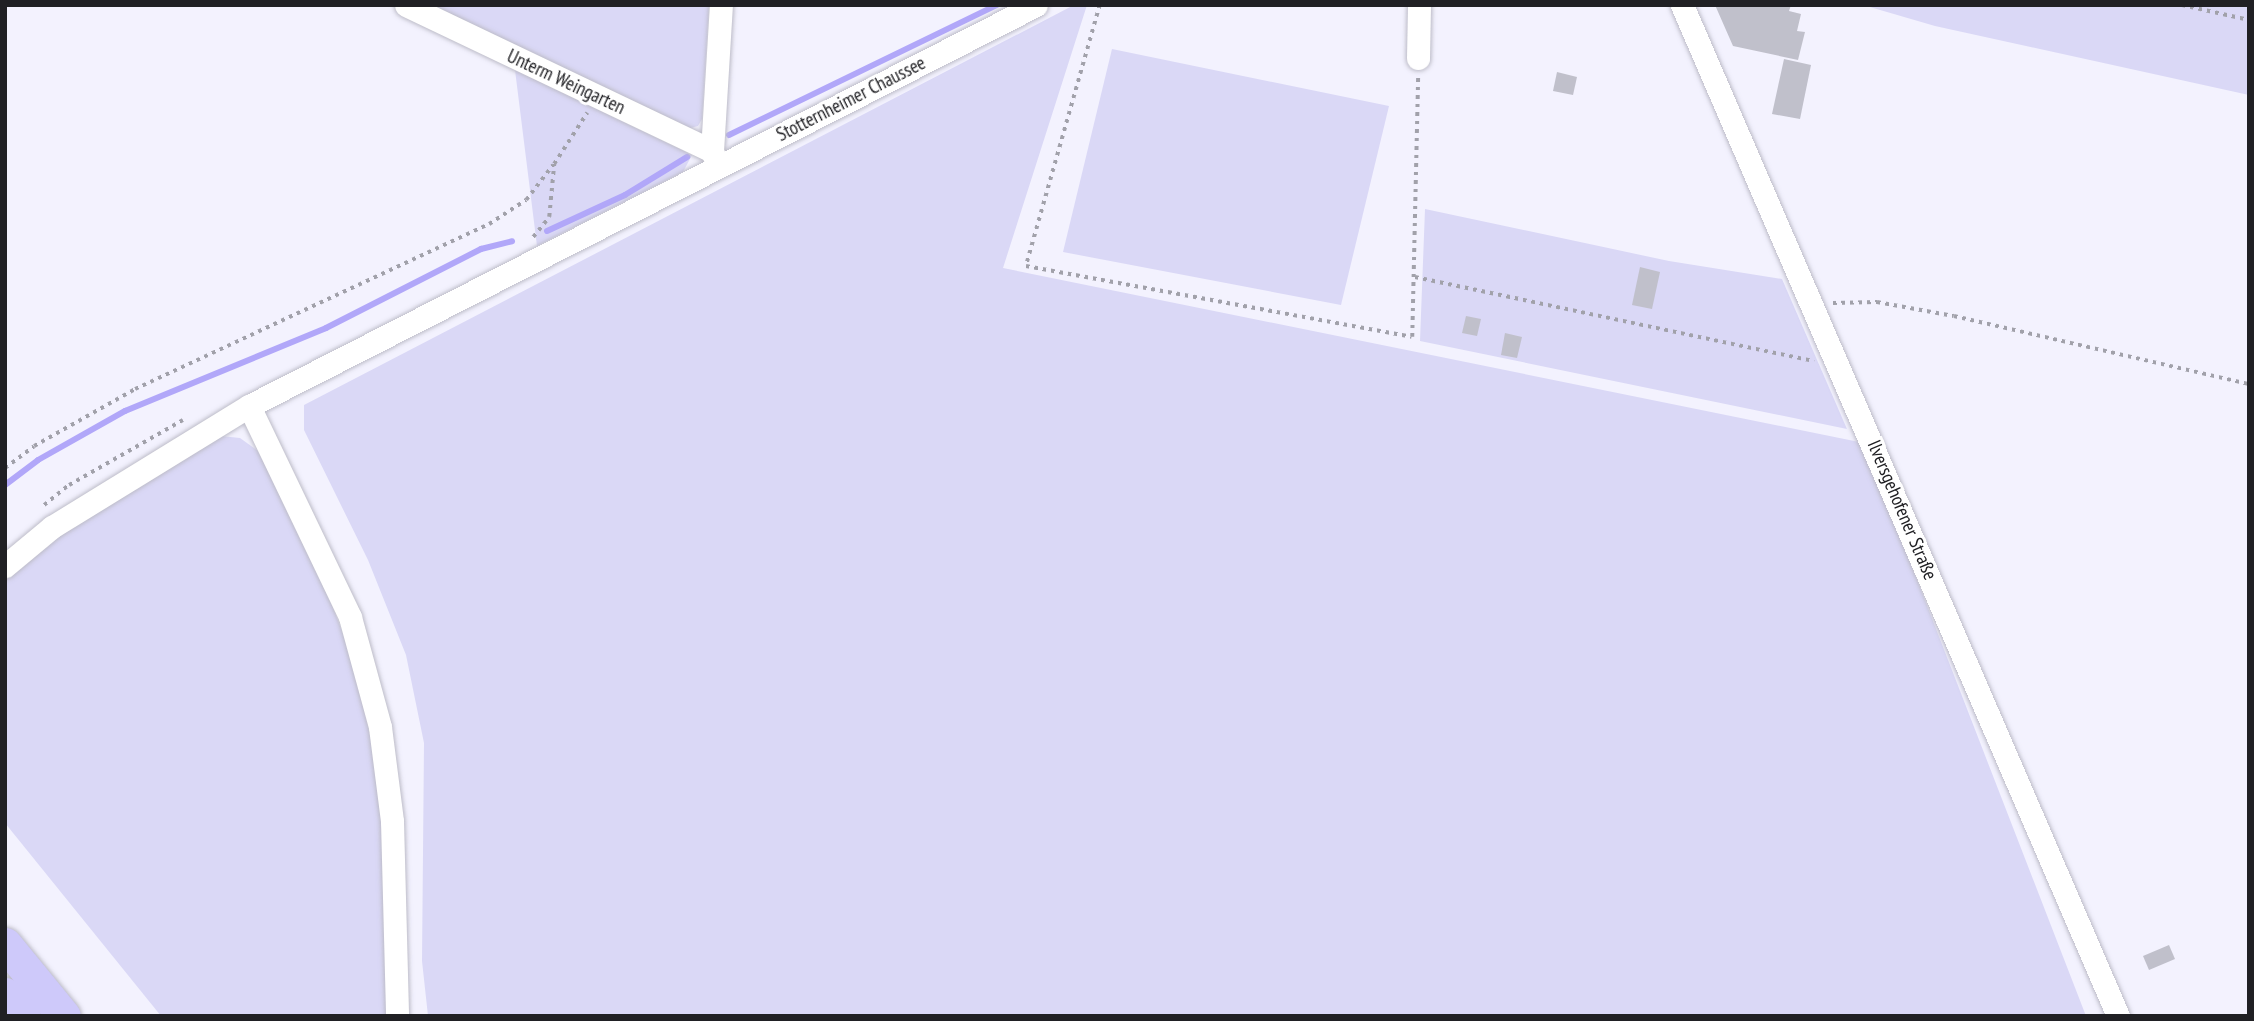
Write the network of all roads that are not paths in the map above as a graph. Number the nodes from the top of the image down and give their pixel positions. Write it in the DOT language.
graph roads {
  1 [pos="406,5"];
  2 [pos="721,5"];
  3 [pos="1036,5"];
  4 [pos="1419,5"];
  5 [pos="1682,5"];
  6 [pos="1418,58"];
  7 [pos="715,159"];
  8 [pos="250,407"];
  9 [pos="5,566"];
  10 [pos="5,944"];
  11 [pos="5,994"];
  12 [pos="24,1016"];
  13 [pos="64,1016"];
  14 [pos="397,1016"];
  15 [pos="2118,1016"];
  1 -- 7 [label="street, Unterm Weingarten"];
  2 -- 7 [label="street"];
  3 -- 7 [label="street, Stotternheimer Chaussee"];
  4 -- 6 [label="street"];
  5 -- 15 [label="street, Ilversgehofener Straße"];
  7 -- 8 [label="street, Stotternheimer Chaussee"];
  8 -- 9 [label="street, Stotternheimer Chaussee"];
  8 -- 14 [label="street"];
  10 -- 13 [label="highway"];
  11 -- 12 [label="highway"];
}
